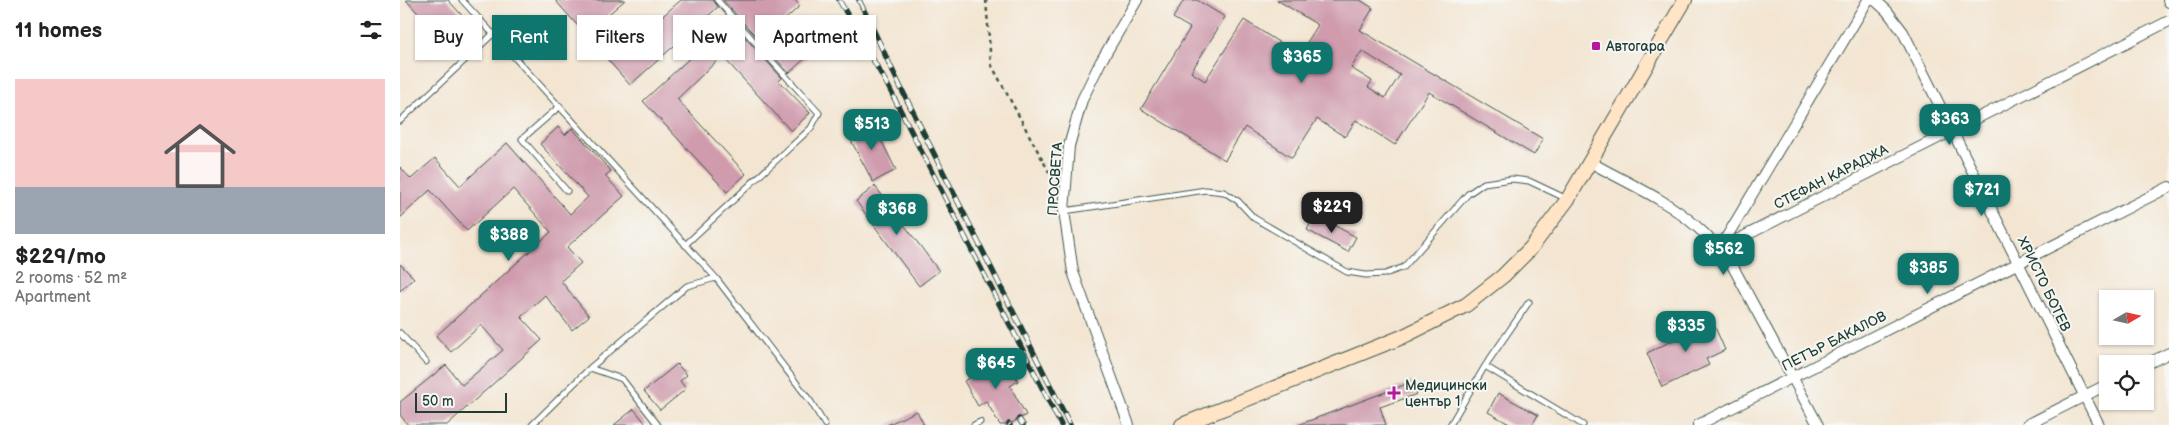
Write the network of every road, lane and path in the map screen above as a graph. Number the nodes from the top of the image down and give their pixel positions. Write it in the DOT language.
graph roads {
  1 [pos="462,0"];
  2 [pos="717,0"];
  3 [pos="986,0"];
  4 [pos="1137,0"];
  5 [pos="1685,0"];
  6 [pos="1868,0"];
  7 [pos="1875,0"];
  8 [pos="2169,21"];
  9 [pos="492,31"];
  10 [pos="492,35"];
  11 [pos="518,60"];
  12 [pos="560,106"];
  13 [pos="400,121"];
  14 [pos="1952,131"];
  15 [pos="1590,162"];
  16 [pos="2169,187"];
  17 [pos="1066,188"];
  18 [pos="567,191"];
  19 [pos="1568,199"];
  20 [pos="1064,211"];
  21 [pos="685,245"];
  22 [pos="1719,249"];
  23 [pos="2019,263"];
  24 [pos="716,278"];
  25 [pos="1529,302"];
  26 [pos="400,333"];
  27 [pos="2169,353"];
  28 [pos="2154,360"];
  29 [pos="426,362"];
  30 [pos="1485,366"];
  31 [pos="590,368"];
  32 [pos="1794,377"];
  33 [pos="2099,388"];
  34 [pos="2084,396"];
  35 [pos="980,422"];
  36 [pos="532,425"];
  37 [pos="658,425"];
  38 [pos="825,425"];
  39 [pos="974,425"];
  40 [pos="1129,425"];
  41 [pos="1182,425"];
  42 [pos="1450,425"];
  43 [pos="1583,425"];
  44 [pos="1698,425"];
  45 [pos="1818,425"];
  46 [pos="2027,425"];
  47 [pos="2099,425"];
  1 -- 9 [label="lane"];
  2 -- 21 [label="lane"];
  3 -- 17 [label="path"];
  4 -- 17 [label="street, ПРОСВЕТА"];
  5 -- 15 [label="main road"];
  6 -- 22 [label="street"];
  7 -- 14 [label="street, ХРИСТО БОТЕВ"];
  8 -- 14 [label="street, СТЕФАН КАРАДЖА"];
  10 -- 13 [label="lane"];
  11 -- 12 [label="lane"];
  12 -- 18 [label="lane"];
  12 -- 21 [label="lane"];
  14 -- 22 [label="street, СТЕФАН КАРАДЖА"];
  14 -- 23 [label="street, ХРИСТО БОТЕВ"];
  15 -- 19 [label="main road"];
  15 -- 22 [label="street"];
  16 -- 23 [label="street, ПЕТЪР БАКАЛОВ"];
  17 -- 20 [label="street, ПРОСВЕТА"];
  19 -- 20 [label="lane"];
  19 -- 41 [label="main road"];
  20 -- 40 [label="street, ПРОСВЕТА"];
  21 -- 24 [label="lane"];
  22 -- 32 [label="street"];
  23 -- 32 [label="street, ПЕТЪР БАКАЛОВ"];
  23 -- 34 [label="street, ХРИСТО БОТЕВ"];
  24 -- 31 [label="lane"];
  24 -- 38 [label="lane"];
  25 -- 30 [label="lane"];
  26 -- 29 [label="lane"];
  27 -- 28 [label="street"];
  30 -- 42 [label="lane"];
  30 -- 43 [label="lane"];
  31 -- 36 [label="lane"];
  31 -- 37 [label="lane"];
  32 -- 44 [label="street, ПЕТЪР БАКАЛОВ"];
  32 -- 45 [label="street"];
  33 -- 34 [label="street"];
  34 -- 46 [label="street"];
  34 -- 47 [label="street, ХРИСТО БОТЕВ"];
  35 -- 39 [label="lane"];
}
